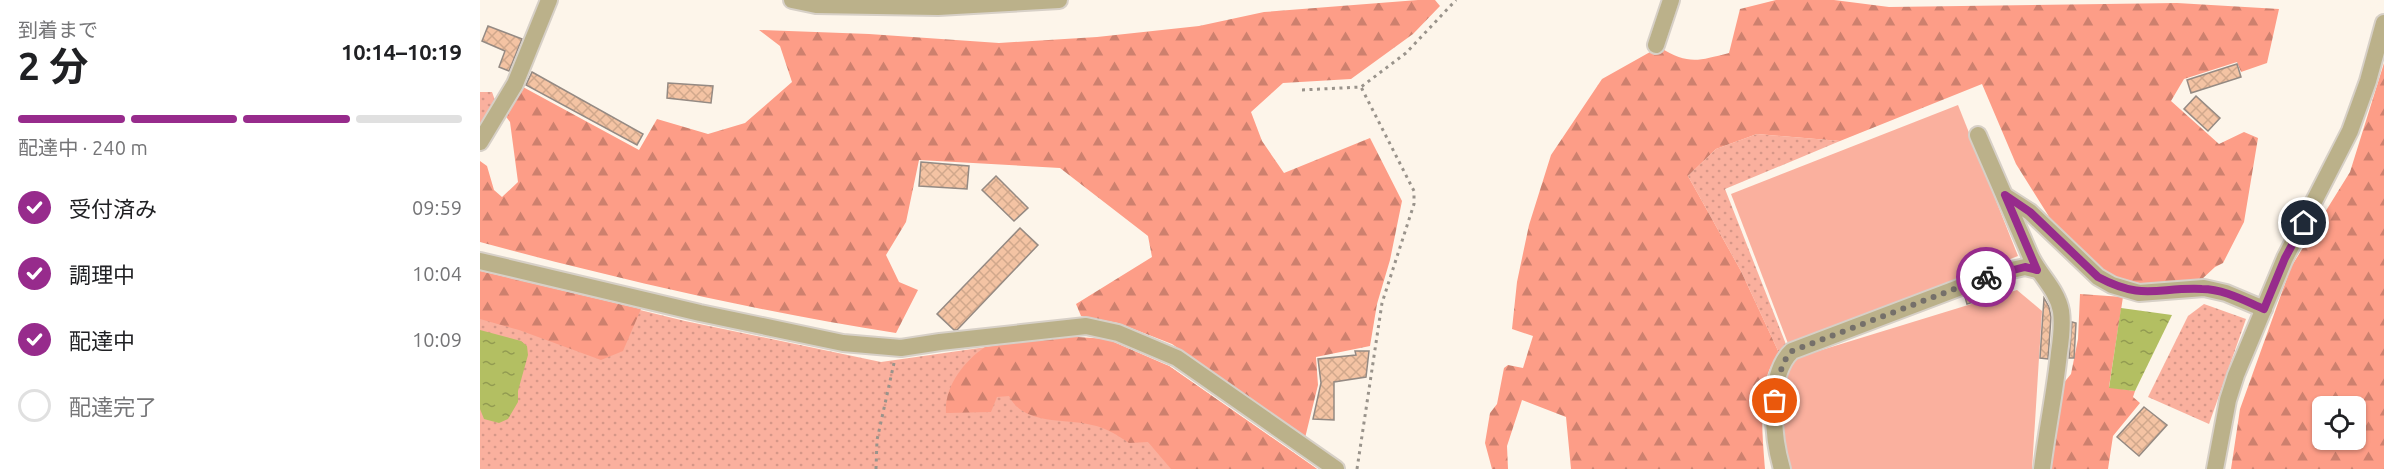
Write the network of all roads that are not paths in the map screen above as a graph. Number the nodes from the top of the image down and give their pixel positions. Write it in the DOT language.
graph roads {
  1 [pos="549,0"];
  2 [pos="792,0"];
  3 [pos="1059,0"];
  4 [pos="1671,0"];
  5 [pos="2384,23"];
  6 [pos="1656,45"];
  7 [pos="1978,135"];
  8 [pos="480,142"];
  9 [pos="2005,195"];
  10 [pos="480,261"];
  11 [pos="2037,270"];
  12 [pos="2264,309"];
  13 [pos="1336,469"];
  14 [pos="1782,469"];
  15 [pos="2043,469"];
  16 [pos="2215,469"];
  1 -- 8 [label="street"];
  2 -- 3 [label="street"];
  4 -- 6 [label="street"];
  5 -- 12 [label="street"];
  7 -- 9 [label="street"];
  9 -- 11 [label="street"];
  9 -- 12 [label="street"];
  10 -- 13 [label="street"];
  11 -- 14 [label="street"];
  11 -- 15 [label="street"];
  12 -- 16 [label="street"];
}
